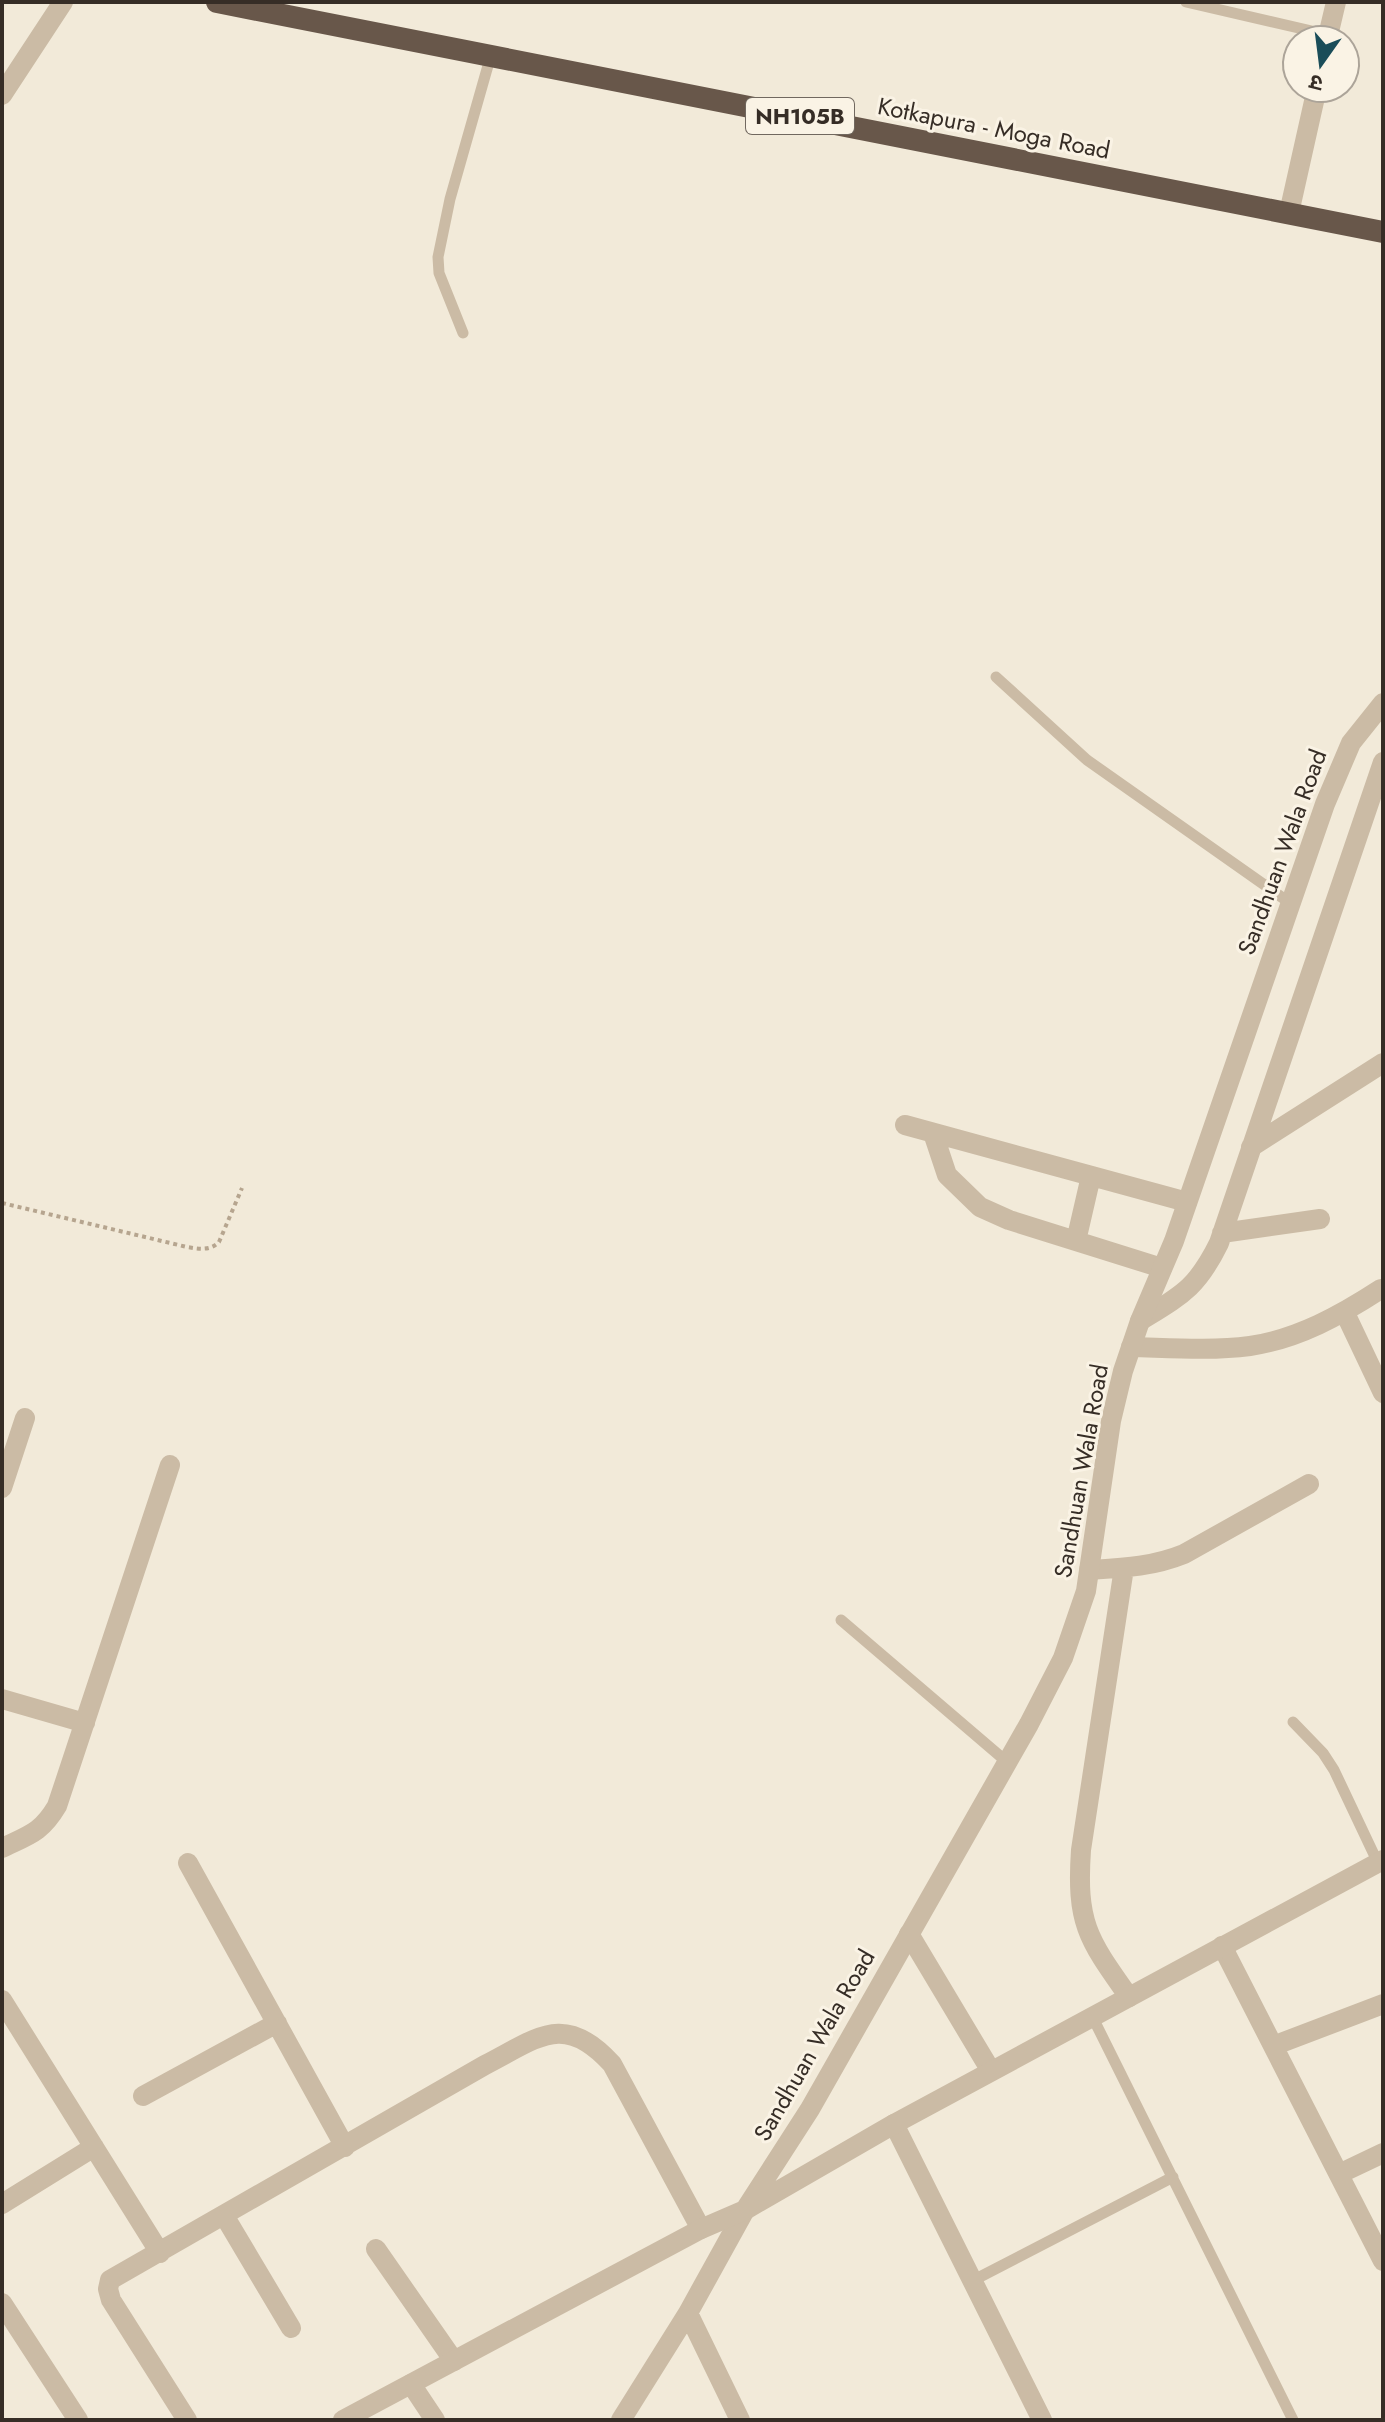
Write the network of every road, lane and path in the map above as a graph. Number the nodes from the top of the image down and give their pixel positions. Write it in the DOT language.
graph roads {
  1 [pos="63,2"];
  2 [pos="217,2"];
  3 [pos="1186,2"];
  4 [pos="1336,2"];
  5 [pos="1331,24"];
  6 [pos="1281,25"];
  7 [pos="491,54"];
  8 [pos="2,95"];
  9 [pos="1313,104"];
  10 [pos="1289,213"];
  11 [pos="1383,232"];
  12 [pos="463,333"];
  13 [pos="996,677"];
  14 [pos="1380,710"];
  15 [pos="1383,762"];
  16 [pos="1290,903"];
  17 [pos="1383,1063"];
  18 [pos="905,1125"];
  19 [pos="933,1133"];
  20 [pos="1251,1147"];
  21 [pos="1091,1176"];
  22 [pos="242,1188"];
  23 [pos="1187,1202"];
  24 [pos="2,1203"];
  25 [pos="1320,1219"];
  26 [pos="1222,1233"];
  27 [pos="1076,1241"];
  28 [pos="1162,1268"];
  29 [pos="1381,1289"];
  30 [pos="1345,1313"];
  31 [pos="1140,1321"];
  32 [pos="1131,1347"];
  33 [pos="1383,1393"];
  34 [pos="25,1418"];
  35 [pos="170,1465"];
  36 [pos="1309,1484"];
  37 [pos="2,1488"];
  38 [pos="1124,1568"];
  39 [pos="1089,1570"];
  40 [pos="841,1620"];
  41 [pos="2,1699"];
  42 [pos="1293,1722"];
  43 [pos="85,1723"];
  44 [pos="1007,1762"];
  45 [pos="2,1848"];
  46 [pos="1380,1861"];
  47 [pos="188,1863"];
  48 [pos="909,1934"];
  49 [pos="1222,1946"];
  50 [pos="1129,1997"];
  51 [pos="2,2000"];
  52 [pos="1383,2004"];
  53 [pos="1092,2016"];
  54 [pos="277,2023"];
  55 [pos="1273,2046"];
  56 [pos="991,2071"];
  57 [pos="143,2096"];
  58 [pos="894,2124"];
  59 [pos="94,2147"];
  60 [pos="345,2147"];
  61 [pos="1383,2153"];
  62 [pos="1339,2174"];
  63 [pos="1173,2177"];
  64 [pos="2,2204"];
  65 [pos="745,2210"];
  66 [pos="225,2217"];
  67 [pos="701,2229"];
  68 [pos="376,2249"];
  69 [pos="160,2253"];
  70 [pos="1383,2261"];
  71 [pos="972,2281"];
  72 [pos="2,2303"];
  73 [pos="688,2313"];
  74 [pos="291,2328"];
  75 [pos="454,2361"];
  76 [pos="411,2384"];
  77 [pos="78,2420"];
  78 [pos="187,2420"];
  79 [pos="343,2420"];
  80 [pos="435,2420"];
  81 [pos="621,2420"];
  82 [pos="740,2420"];
  83 [pos="1042,2420"];
  84 [pos="1293,2420"];
  1 -- 8 [label="street"];
  2 -- 7 [label="highway, Kotkapura - Moga Road / NH105B"];
  3 -- 6 [label="lane"];
  4 -- 5 [label="street"];
  7 -- 10 [label="highway, Kotkapura - Moga Road / NH105B"];
  7 -- 12 [label="lane"];
  9 -- 10 [label="street"];
  10 -- 11 [label="highway, Kotkapura - Moga Road / NH105B"];
  13 -- 16 [label="lane"];
  14 -- 16 [label="street, Sandhuan Wala Road"];
  15 -- 20 [label="street"];
  16 -- 23 [label="street, Sandhuan Wala Road"];
  17 -- 20 [label="street"];
  18 -- 19 [label="street"];
  19 -- 21 [label="street"];
  19 -- 27 [label="street"];
  20 -- 26 [label="street"];
  21 -- 23 [label="street"];
  21 -- 27 [label="street"];
  22 -- 24 [label="path"];
  23 -- 28 [label="street, Sandhuan Wala Road"];
  25 -- 26 [label="street"];
  26 -- 31 [label="street"];
  27 -- 28 [label="street"];
  28 -- 31 [label="street, Sandhuan Wala Road"];
  29 -- 30 [label="street"];
  30 -- 32 [label="street"];
  30 -- 33 [label="street"];
  31 -- 32 [label="street, Sandhuan Wala Road"];
  32 -- 39 [label="street, Sandhuan Wala Road"];
  34 -- 37 [label="street"];
  35 -- 43 [label="street"];
  36 -- 38 [label="street"];
  38 -- 39 [label="street"];
  38 -- 50 [label="street"];
  39 -- 44 [label="street, Sandhuan Wala Road"];
  40 -- 44 [label="lane"];
  41 -- 43 [label="street"];
  42 -- 46 [label="lane"];
  43 -- 45 [label="street"];
  44 -- 48 [label="street, Sandhuan Wala Road"];
  46 -- 49 [label="street"];
  47 -- 54 [label="street"];
  48 -- 56 [label="street"];
  48 -- 65 [label="street, Sandhuan Wala Road"];
  49 -- 50 [label="street"];
  49 -- 55 [label="street"];
  50 -- 53 [label="street"];
  51 -- 59 [label="street"];
  52 -- 55 [label="street"];
  53 -- 56 [label="street"];
  53 -- 63 [label="lane"];
  54 -- 57 [label="street"];
  54 -- 60 [label="street"];
  55 -- 62 [label="street"];
  56 -- 58 [label="street"];
  58 -- 65 [label="street"];
  58 -- 71 [label="street"];
  59 -- 64 [label="street"];
  59 -- 69 [label="street"];
  60 -- 66 [label="street"];
  60 -- 67 [label="street"];
  61 -- 62 [label="street"];
  62 -- 70 [label="street"];
  63 -- 71 [label="lane"];
  63 -- 84 [label="lane"];
  65 -- 67 [label="street"];
  65 -- 73 [label="street, Sandhuan Wala Road"];
  66 -- 69 [label="street"];
  66 -- 74 [label="street"];
  67 -- 75 [label="street"];
  68 -- 75 [label="street"];
  69 -- 78 [label="street"];
  71 -- 83 [label="street"];
  72 -- 77 [label="street"];
  73 -- 81 [label="street, Sandhuan Wala Road"];
  73 -- 82 [label="street"];
  75 -- 76 [label="street"];
  76 -- 79 [label="street"];
  76 -- 80 [label="street"];
}
